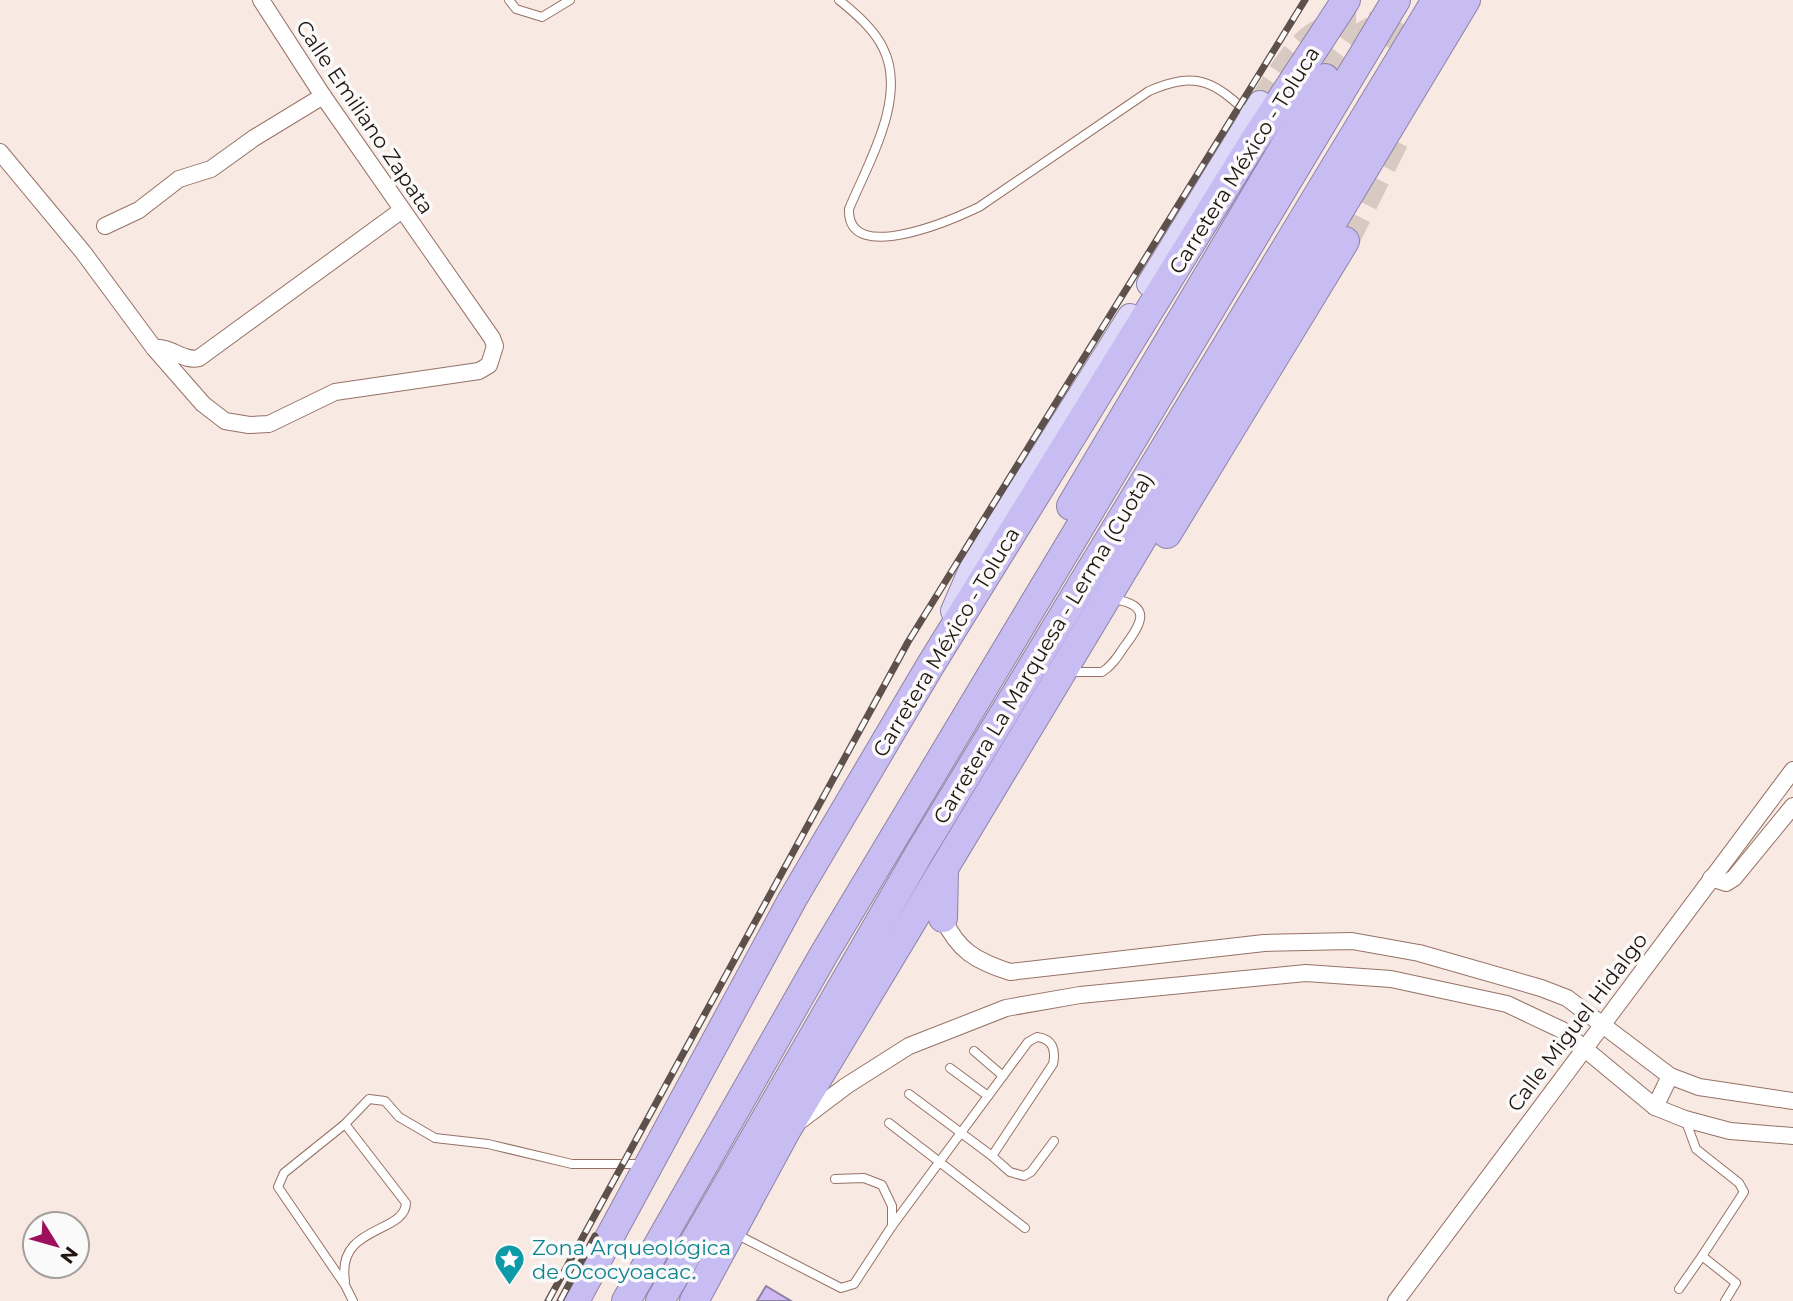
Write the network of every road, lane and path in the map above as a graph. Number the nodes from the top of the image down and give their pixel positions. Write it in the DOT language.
graph roads {
  1 [pos="261,0"];
  2 [pos="509,0"];
  3 [pos="570,0"];
  4 [pos="839,0"];
  5 [pos="1346,0"];
  6 [pos="1396,0"];
  7 [pos="1436,0"];
  8 [pos="1466,0"];
  9 [pos="1325,78"];
  10 [pos="323,96"];
  11 [pos="1256,110"];
  12 [pos="0,152"];
  13 [pos="402,210"];
  14 [pos="105,226"];
  15 [pos="1345,241"];
  16 [pos="154,348"];
  17 [pos="1106,598"];
  18 [pos="930,666"];
  19 [pos="1064,672"];
  20 [pos="1793,770"];
  21 [pos="1793,806"];
  22 [pos="944,868"];
  23 [pos="1711,877"];
  24 [pos="943,918"];
  25 [pos="824,954"];
  26 [pos="1602,1021"];
  27 [pos="1584,1048"];
  28 [pos="974,1051"];
  29 [pos="950,1068"];
  30 [pos="1003,1076"];
  31 [pos="1670,1076"];
  32 [pos="909,1094"];
  33 [pos="988,1096"];
  34 [pos="1793,1101"];
  35 [pos="1655,1107"];
  36 [pos="1685,1119"];
  37 [pos="889,1123"];
  38 [pos="345,1124"];
  39 [pos="786,1131"];
  40 [pos="961,1133"];
  41 [pos="1793,1136"];
  42 [pos="1054,1141"];
  43 [pos="992,1156"];
  44 [pos="940,1160"];
  45 [pos="647,1164"];
  46 [pos="835,1179"];
  47 [pos="892,1226"];
  48 [pos="1025,1228"];
  49 [pos="730,1231"];
  50 [pos="1702,1256"];
  51 [pos="345,1285"];
  52 [pos="1679,1289"];
  53 [pos="353,1301"];
  54 [pos="575,1301"];
  55 [pos="626,1301"];
  56 [pos="660,1301"];
  57 [pos="694,1301"];
  58 [pos="1396,1301"];
  59 [pos="1725,1301"];
  1 -- 10 [label="street, Calle Emiliano Zapata"];
  2 -- 3 [label="lane"];
  4 -- 11 [label="lane"];
  5 -- 18 [label="highway, Carretera México - Toluca"];
  6 -- 25 [label="highway, Carretera La Marquesa - Lerma (Cuota)"];
  7 -- 56 [label="highway, Carretera La Marquesa - Lerma (Cuota)"];
  8 -- 17 [label="highway"];
  9 -- 25 [label="highway"];
  10 -- 13 [label="street, Calle Emiliano Zapata"];
  10 -- 14 [label="street"];
  11 -- 18 [label="main road"];
  12 -- 16 [label="street, Calle Emiliano Zapata"];
  13 -- 16 [label="street"];
  13 -- 16 [label="street, Calle Emiliano Zapata"];
  15 -- 17 [label="highway"];
  17 -- 19 [label="highway"];
  17 -- 19 [label="lane"];
  18 -- 45 [label="highway, Carretera México - Toluca"];
  19 -- 22 [label="highway"];
  20 -- 23 [label="street, Calle Miguel Hidalgo"];
  21 -- 23 [label="street"];
  22 -- 24 [label="highway"];
  22 -- 39 [label="highway"];
  23 -- 26 [label="street, Calle Miguel Hidalgo"];
  24 -- 26 [label="street"];
  25 -- 55 [label="highway, Carretera La Marquesa - Lerma (Cuota)"];
  26 -- 27 [label="street, Calle Miguel Hidalgo"];
  26 -- 31 [label="street"];
  27 -- 35 [label="street"];
  27 -- 39 [label="street"];
  27 -- 58 [label="street, Calle Miguel Hidalgo"];
  28 -- 30 [label="lane"];
  29 -- 33 [label="lane"];
  30 -- 33 [label="lane"];
  30 -- 43 [label="lane"];
  31 -- 34 [label="street"];
  31 -- 35 [label="street"];
  32 -- 40 [label="lane"];
  33 -- 40 [label="lane"];
  35 -- 36 [label="street"];
  36 -- 41 [label="street"];
  36 -- 50 [label="lane"];
  37 -- 44 [label="lane"];
  38 -- 45 [label="lane"];
  38 -- 51 [label="lane"];
  38 -- 51 [label="lane"];
  39 -- 49 [label="highway"];
  40 -- 43 [label="lane"];
  40 -- 44 [label="lane"];
  42 -- 43 [label="lane"];
  44 -- 47 [label="lane"];
  44 -- 48 [label="lane"];
  45 -- 54 [label="highway, Carretera México - Toluca"];
  46 -- 47 [label="lane"];
  47 -- 49 [label="lane"];
  49 -- 57 [label="highway"];
  50 -- 52 [label="lane"];
  50 -- 59 [label="lane"];
  51 -- 53 [label="lane"];
}
